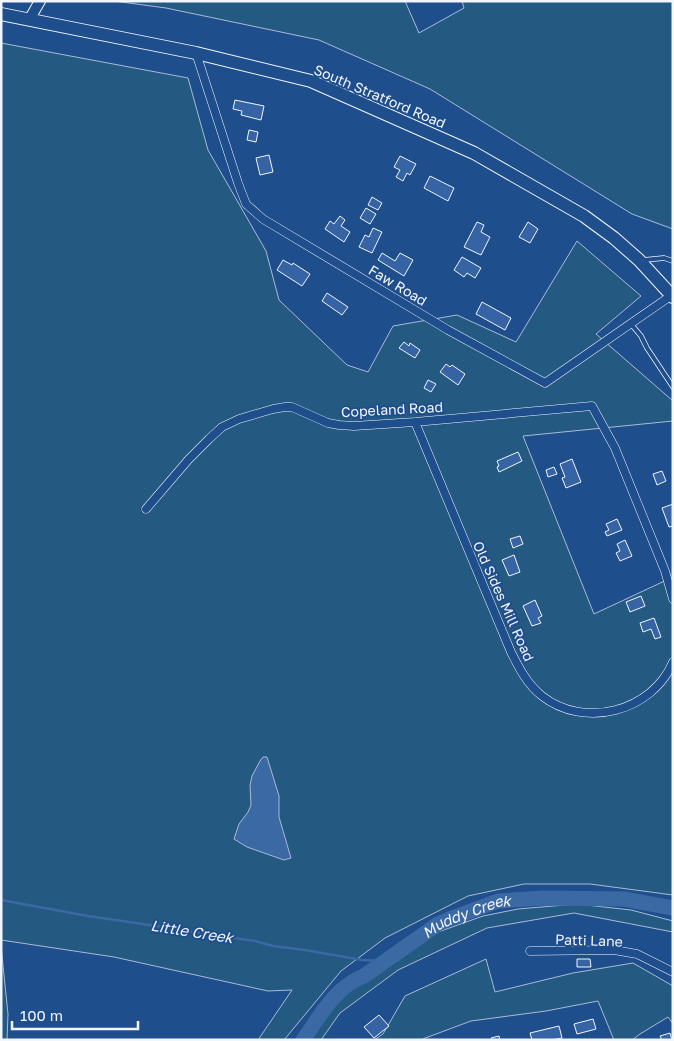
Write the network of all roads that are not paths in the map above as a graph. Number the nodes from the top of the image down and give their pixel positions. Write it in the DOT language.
graph roads {
  1 [pos="40,1"];
  2 [pos="1,14"];
  3 [pos="29,20"];
  4 [pos="196,53"];
  5 [pos="639,260"];
  6 [pos="673,261"];
  7 [pos="672,296"];
  8 [pos="631,324"];
  9 [pos="673,386"];
  10 [pos="415,422"];
  11 [pos="146,509"];
  12 [pos="673,566"];
  13 [pos="665,571"];
  14 [pos="673,599"];
  15 [pos="673,662"];
  16 [pos="530,951"];
  17 [pos="673,972"];
  1 -- 3 [label="street"];
  2 -- 3 [label="main road, South Stratford Road"];
  3 -- 4 [label="main road, South Stratford Road"];
  4 -- 5 [label="main road, South Stratford Road"];
  4 -- 8 [label="street, Faw Road"];
  5 -- 6 [label="lane"];
  5 -- 7 [label="main road, South Stratford Road"];
  7 -- 8 [label="street, Faw Road"];
  8 -- 9 [label="lane"];
  10 -- 11 [label="street, Copeland Road"];
  10 -- 13 [label="street, Copeland Road"];
  10 -- 15 [label="street, Old Sides Mill Road"];
  12 -- 13 [label="street"];
  13 -- 14 [label="street"];
  16 -- 17 [label="street, Patti Lane"];
}
